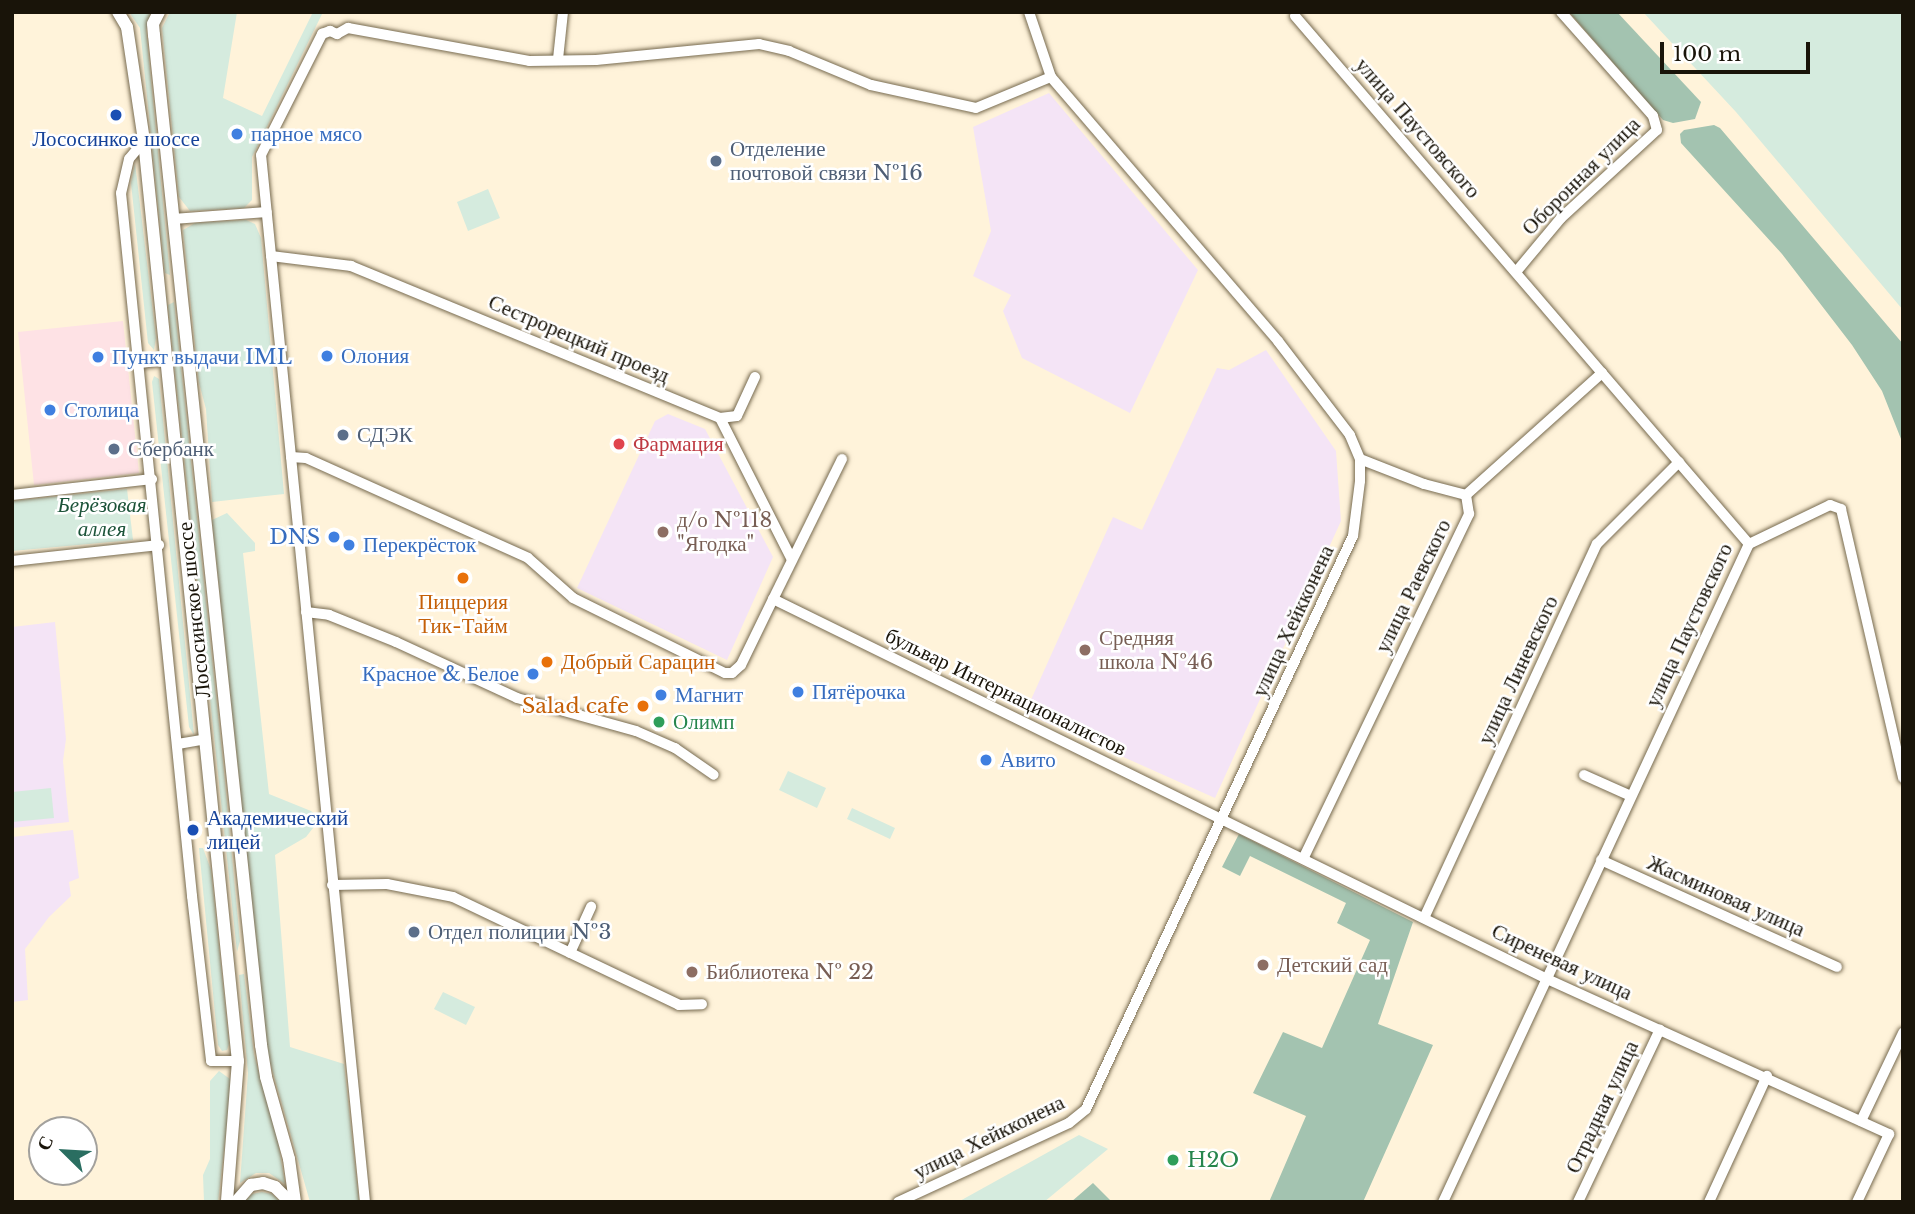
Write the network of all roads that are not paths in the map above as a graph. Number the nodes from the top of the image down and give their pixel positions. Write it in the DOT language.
graph roads {
  1 [pos="118,12"];
  2 [pos="159,12"];
  3 [pos="563,12"];
  4 [pos="1029,12"];
  5 [pos="1561,12"];
  6 [pos="1296,16"];
  7 [pos="558,59"];
  8 [pos="1051,77"];
  9 [pos="144,141"];
  10 [pos="267,212"];
  11 [pos="173,219"];
  12 [pos="271,256"];
  13 [pos="1516,272"];
  14 [pos="180,286"];
  15 [pos="159,289"];
  16 [pos="165,360"];
  17 [pos="140,363"];
  18 [pos="1602,373"];
  19 [pos="755,377"];
  20 [pos="720,418"];
  21 [pos="291,457"];
  22 [pos="842,459"];
  23 [pos="1360,459"];
  24 [pos="1679,462"];
  25 [pos="152,479"];
  26 [pos="12,495"];
  27 [pos="1466,495"];
  28 [pos="1749,544"];
  29 [pos="159,545"];
  30 [pos="792,560"];
  31 [pos="12,562"];
  32 [pos="773,599"];
  33 [pos="306,612"];
  34 [pos="205,739"];
  35 [pos="178,744"];
  36 [pos="714,775"];
  37 [pos="1584,775"];
  38 [pos="1903,778"];
  39 [pos="1630,796"];
  40 [pos="1222,820"];
  41 [pos="1304,857"];
  42 [pos="1601,860"];
  43 [pos="332,885"];
  44 [pos="591,907"];
  45 [pos="1424,918"];
  46 [pos="569,953"];
  47 [pos="252,958"];
  48 [pos="227,962"];
  49 [pos="1836,967"];
  50 [pos="1545,978"];
  51 [pos="702,1004"];
  52 [pos="1660,1029"];
  53 [pos="1903,1033"];
  54 [pos="238,1062"];
  55 [pos="1767,1076"];
  56 [pos="1861,1121"];
  57 [pos="227,1202"];
  58 [pos="236,1202"];
  59 [pos="293,1202"];
  60 [pos="365,1202"];
  61 [pos="898,1202"];
  62 [pos="1443,1202"];
  63 [pos="1578,1202"];
  64 [pos="1709,1202"];
  65 [pos="1857,1202"];
  1 -- 9 [label="street, Лососинское шоссе"];
  2 -- 11 [label="street, Лососинское шоссе"];
  3 -- 7 [label="street"];
  4 -- 8 [label="street"];
  5 -- 13 [label="street, Оборонная улица"];
  6 -- 13 [label="street, улица Паустовского"];
  7 -- 8 [label="street"];
  7 -- 10 [label="street"];
  8 -- 23 [label="street"];
  9 -- 15 [label="street, Лососинское шоссе"];
  9 -- 17 [label="street"];
  10 -- 11 [label="street"];
  10 -- 12 [label="street"];
  11 -- 14 [label="street, Лососинское шоссе"];
  12 -- 20 [label="street, Сестрорецкий проезд"];
  12 -- 21 [label="street"];
  13 -- 18 [label="street, улица Паустовского"];
  14 -- 15 [label="street"];
  14 -- 47 [label="street, Лососинское шоссе"];
  15 -- 16 [label="street, Лососинское шоссе"];
  16 -- 17 [label="street"];
  16 -- 34 [label="street, Лососинское шоссе"];
  17 -- 25 [label="street"];
  18 -- 24 [label="street, улица Паустовского"];
  18 -- 27 [label="street"];
  19 -- 20 [label="street"];
  20 -- 30 [label="street"];
  21 -- 32 [label="street"];
  21 -- 33 [label="street"];
  22 -- 30 [label="street"];
  23 -- 27 [label="street"];
  23 -- 40 [label="street, улица Хейкконена"];
  24 -- 28 [label="street, улица Паустовского"];
  24 -- 45 [label="street, улица Линевского"];
  25 -- 26 [label="street"];
  25 -- 29 [label="street"];
  27 -- 41 [label="street, улица Раевского"];
  28 -- 38 [label="street"];
  28 -- 39 [label="street, улица Паустовского"];
  29 -- 31 [label="street"];
  29 -- 35 [label="street"];
  30 -- 32 [label="street"];
  32 -- 40 [label="street, бульвар Интернационалистов"];
  33 -- 36 [label="street"];
  33 -- 43 [label="street"];
  34 -- 35 [label="street"];
  34 -- 48 [label="street, Лососинское шоссе"];
  35 -- 54 [label="street"];
  37 -- 39 [label="street"];
  39 -- 42 [label="street, улица Паустовского"];
  40 -- 41 [label="street, Сиреневая улица"];
  40 -- 61 [label="street, улица Хейкконена"];
  41 -- 45 [label="street, Сиреневая улица"];
  42 -- 49 [label="street, Жасминовая улица"];
  42 -- 50 [label="street, улица Паустовского"];
  43 -- 46 [label="street"];
  43 -- 60 [label="street"];
  44 -- 46 [label="street"];
  45 -- 50 [label="street, Сиреневая улица"];
  46 -- 51 [label="street"];
  47 -- 48 [label="street"];
  47 -- 59 [label="street, Лососинское шоссе"];
  48 -- 54 [label="street, Лососинское шоссе"];
  50 -- 52 [label="street, Сиреневая улица"];
  50 -- 62 [label="street, улица Паустовского"];
  52 -- 55 [label="street, Сиреневая улица"];
  52 -- 63 [label="street, Отрадная улица"];
  53 -- 56 [label="street"];
  54 -- 57 [label="street, Лососинское шоссе"];
  55 -- 56 [label="street, Сиреневая улица"];
  55 -- 64 [label="street"];
  56 -- 65 [label="street, Сиреневая улица"];
  58 -- 59 [label="street"];
}
